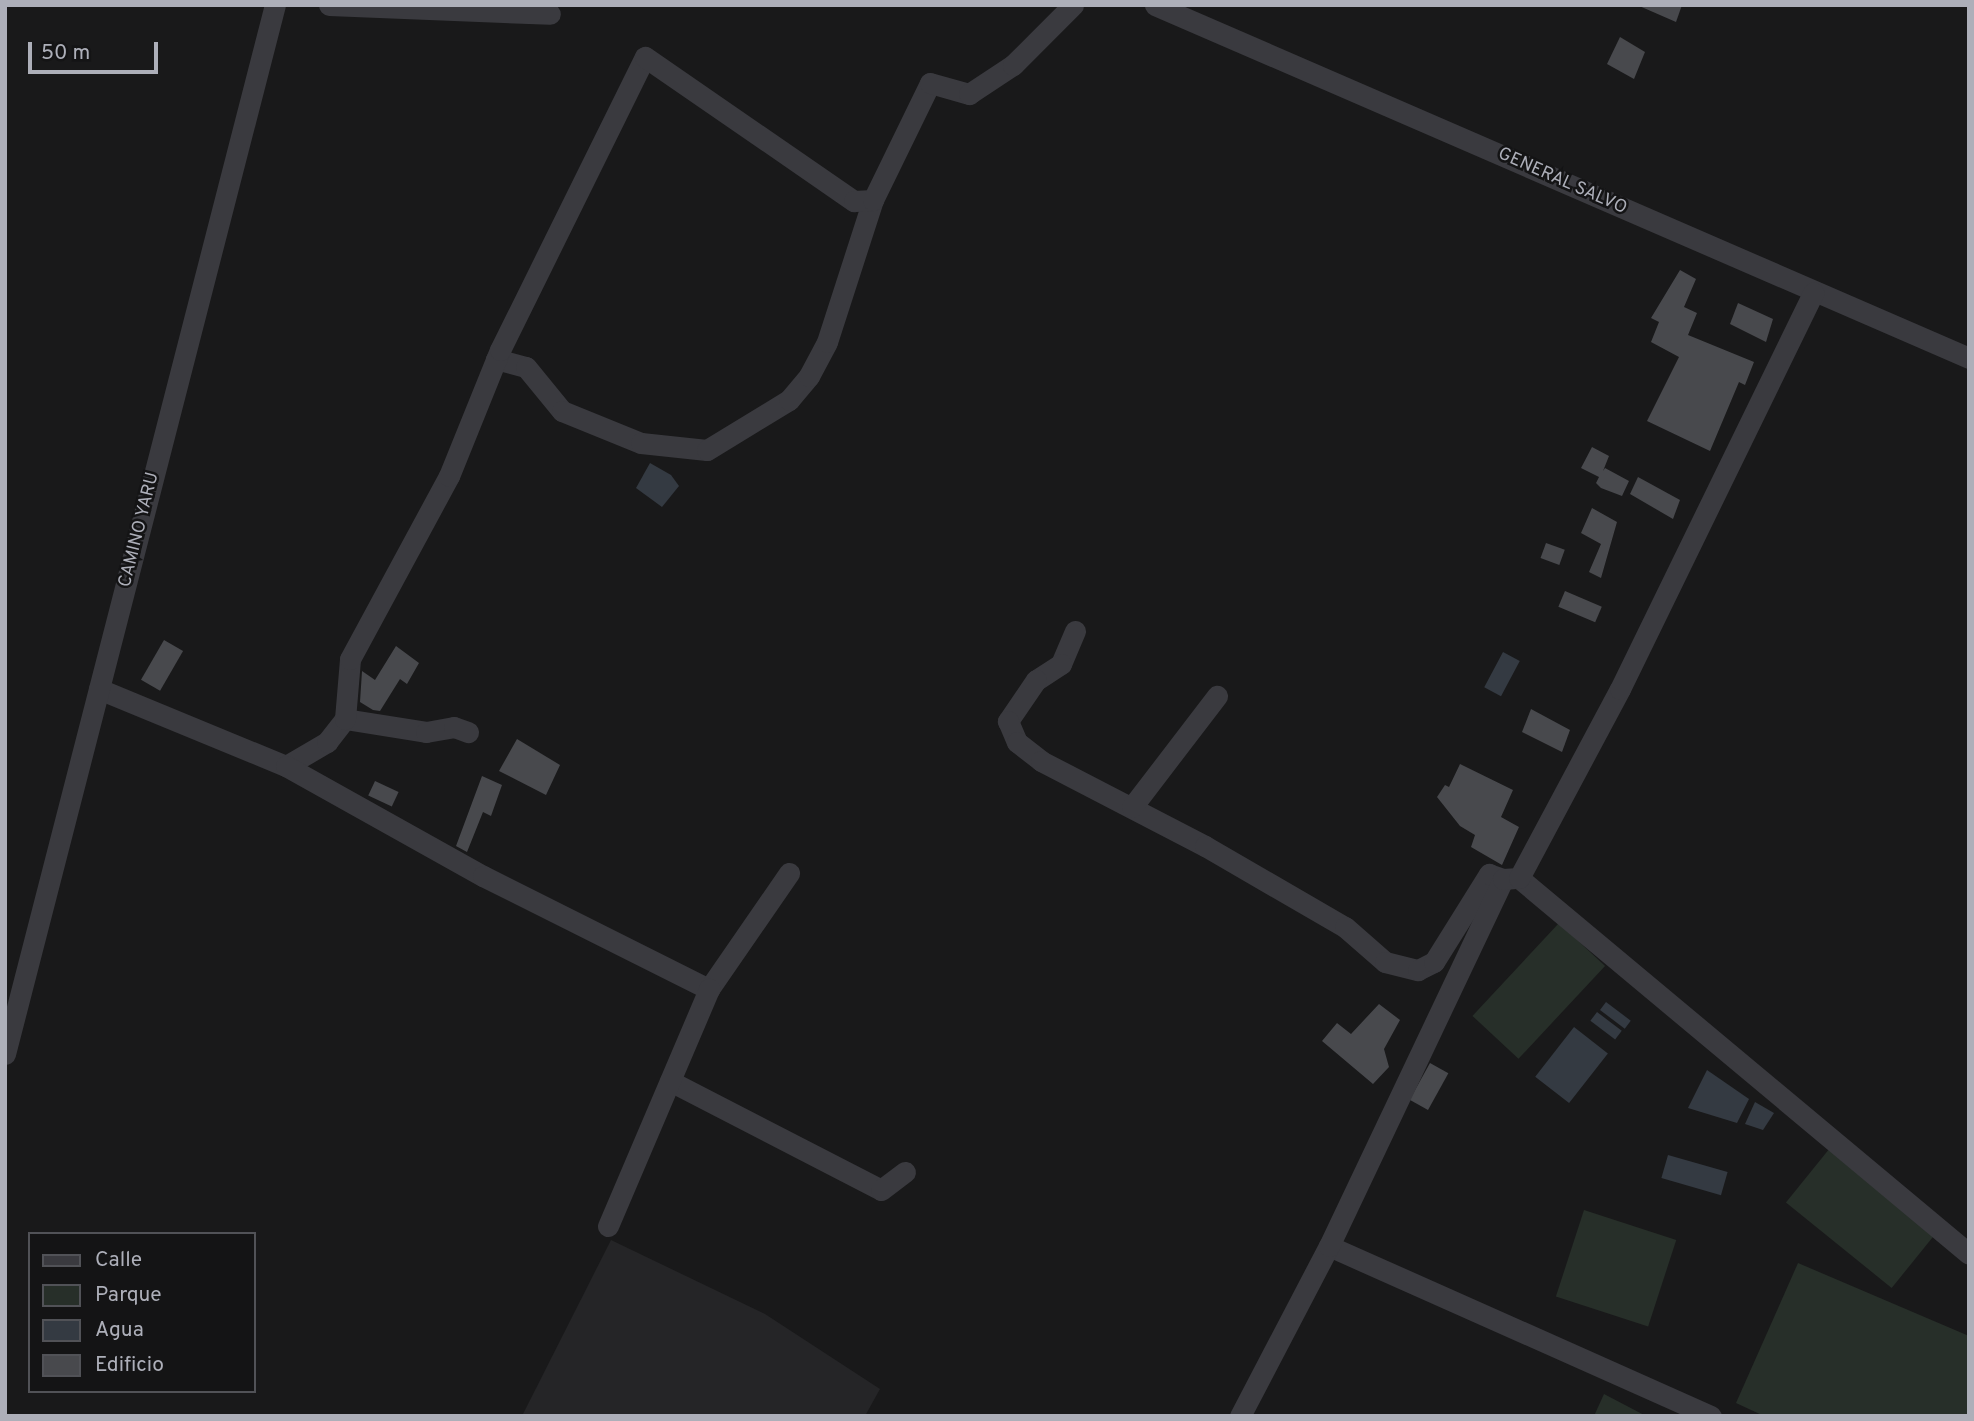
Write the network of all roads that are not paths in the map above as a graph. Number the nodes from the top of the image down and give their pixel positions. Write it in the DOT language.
graph roads {
  1 [pos="275,5"];
  2 [pos="329,5"];
  3 [pos="1073,5"];
  4 [pos="1156,5"];
  5 [pos="550,14"];
  6 [pos="873,200"];
  7 [pos="1813,293"];
  8 [pos="1969,358"];
  9 [pos="496,359"];
  10 [pos="1074,631"];
  11 [pos="99,689"];
  12 [pos="1217,696"];
  13 [pos="345,719"];
  14 [pos="468,732"];
  15 [pos="286,766"];
  16 [pos="1132,807"];
  17 [pos="789,873"];
  18 [pos="1511,879"];
  19 [pos="709,989"];
  20 [pos="5,1054"];
  21 [pos="670,1081"];
  22 [pos="905,1172"];
  23 [pos="608,1226"];
  24 [pos="1329,1246"];
  25 [pos="1969,1254"];
  26 [pos="1240,1416"];
  27 [pos="1711,1416"];
  1 -- 11 [label="street, CAMINO YARU"];
  2 -- 5 [label="street"];
  3 -- 6 [label="street"];
  4 -- 7 [label="street, GENERAL SALVO"];
  6 -- 9 [label="street"];
  6 -- 9 [label="street"];
  7 -- 8 [label="street, GENERAL SALVO"];
  7 -- 18 [label="street"];
  9 -- 13 [label="street"];
  10 -- 16 [label="street"];
  11 -- 15 [label="street"];
  11 -- 20 [label="street, CAMINO YARU"];
  12 -- 16 [label="street"];
  13 -- 14 [label="street"];
  13 -- 15 [label="street"];
  15 -- 19 [label="street"];
  16 -- 18 [label="street"];
  17 -- 19 [label="street"];
  18 -- 24 [label="street"];
  18 -- 25 [label="street"];
  19 -- 21 [label="street"];
  21 -- 22 [label="street"];
  21 -- 23 [label="street"];
  24 -- 26 [label="street"];
  24 -- 27 [label="street"];
}
